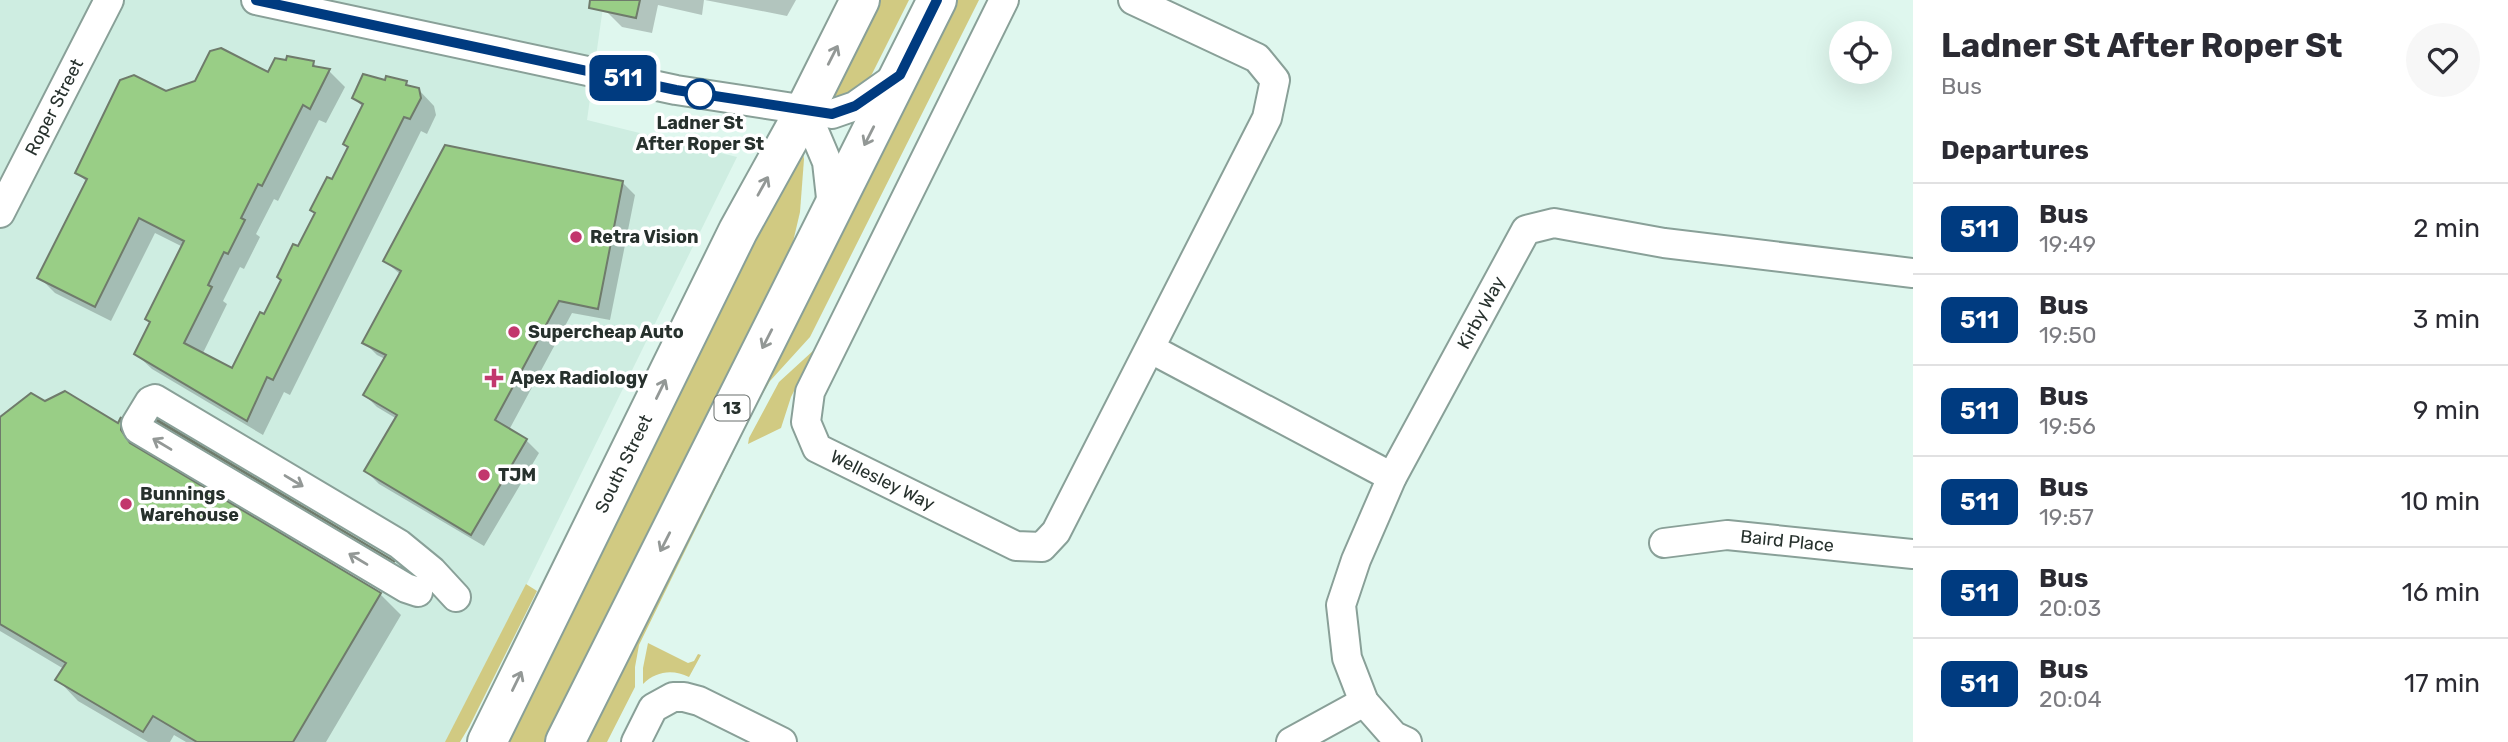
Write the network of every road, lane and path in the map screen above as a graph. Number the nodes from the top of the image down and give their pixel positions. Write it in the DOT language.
graph roads {
  1 [pos="109,0"];
  2 [pos="256,0"];
  3 [pos="860,0"];
  4 [pos="937,0"];
  5 [pos="1004,0"];
  6 [pos="1133,0"];
  7 [pos="900,75"];
  8 [pos="805,110"];
  9 [pos="832,207"];
  10 [pos="0,213"];
  11 [pos="1913,273"];
  12 [pos="1151,349"];
  13 [pos="1392,477"];
  14 [pos="1664,543"];
  15 [pos="1913,554"];
  16 [pos="418,592"];
  17 [pos="456,597"];
  18 [pos="1364,702"];
  19 [pos="487,742"];
  20 [pos="565,742"];
  21 [pos="636,742"];
  22 [pos="782,742"];
  23 [pos="1291,742"];
  24 [pos="1407,742"];
  1 -- 10 [label="street, Roper Street"];
  2 -- 8 [label="street"];
  8 -- 3 [label="highway, South Street, one-way"];
  4 -- 7 [label="highway, 13"];
  5 -- 12 [label="street, Wellesley Way"];
  6 -- 12 [label="street, Wellesley Way"];
  7 -- 8 [label="street"];
  7 -- 9 [label="highway, 13, one-way"];
  8 -- 9 [label="street"];
  19 -- 8 [label="highway, South Street, one-way"];
  9 -- 20 [label="highway, 13, one-way"];
  11 -- 13 [label="street, Kirby Way"];
  12 -- 13 [label="street"];
  13 -- 18 [label="street, Kirby Way"];
  14 -- 15 [label="street, Baird Place"];
  16 -- 17 [label="street, one-way"];
  18 -- 23 [label="street"];
  18 -- 24 [label="street, Kirby Way"];
  21 -- 22 [label="street"];
}
